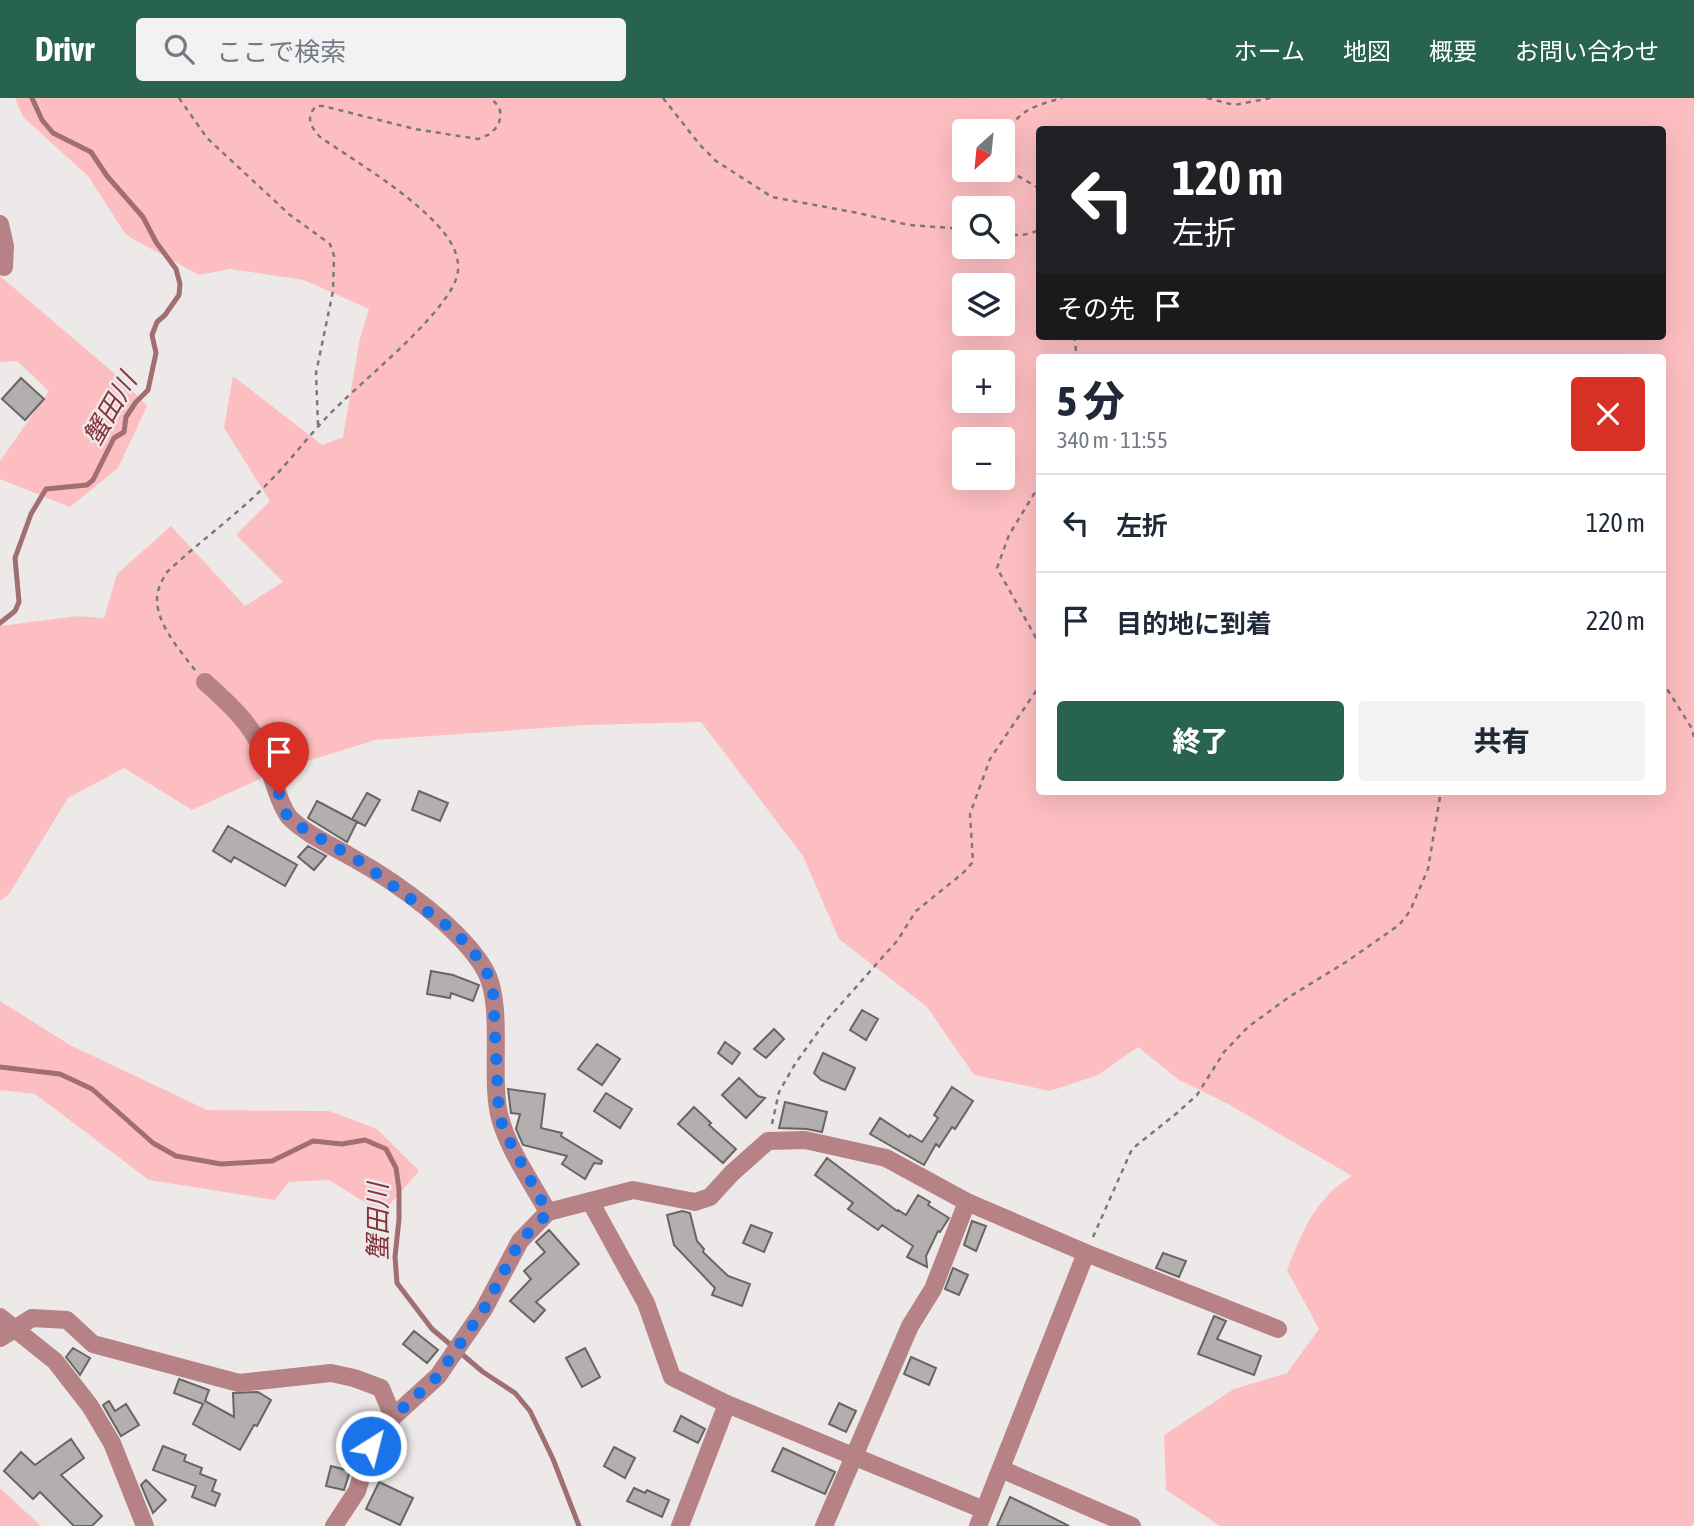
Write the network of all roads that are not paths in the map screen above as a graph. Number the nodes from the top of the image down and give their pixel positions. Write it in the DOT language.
graph roads {
  1 [pos="0,224"];
  2 [pos="4,267"];
  3 [pos="205,682"];
  4 [pos="590,1201"];
  5 [pos="967,1202"];
  6 [pos="548,1213"];
  7 [pos="1086,1253"];
  8 [pos="4,1328"];
  9 [pos="1278,1329"];
  10 [pos="727,1404"];
  11 [pos="393,1417"];
  12 [pos="852,1457"];
  13 [pos="1001,1469"];
  14 [pos="981,1518"];
  15 [pos="145,1526"];
  16 [pos="334,1526"];
  17 [pos="680,1526"];
  18 [pos="824,1526"];
  19 [pos="1132,1526"];
  1 -- 2 [label="street"];
  3 -- 6 [label="street"];
  4 -- 5 [label="street"];
  4 -- 6 [label="street"];
  4 -- 10 [label="street"];
  5 -- 7 [label="street"];
  5 -- 12 [label="street"];
  6 -- 11 [label="street"];
  7 -- 9 [label="street"];
  7 -- 13 [label="street"];
  8 -- 11 [label="street"];
  8 -- 15 [label="street"];
  10 -- 12 [label="street"];
  10 -- 17 [label="street"];
  11 -- 16 [label="street"];
  12 -- 14 [label="street"];
  12 -- 18 [label="street"];
  13 -- 14 [label="street"];
  13 -- 19 [label="street"];
}
